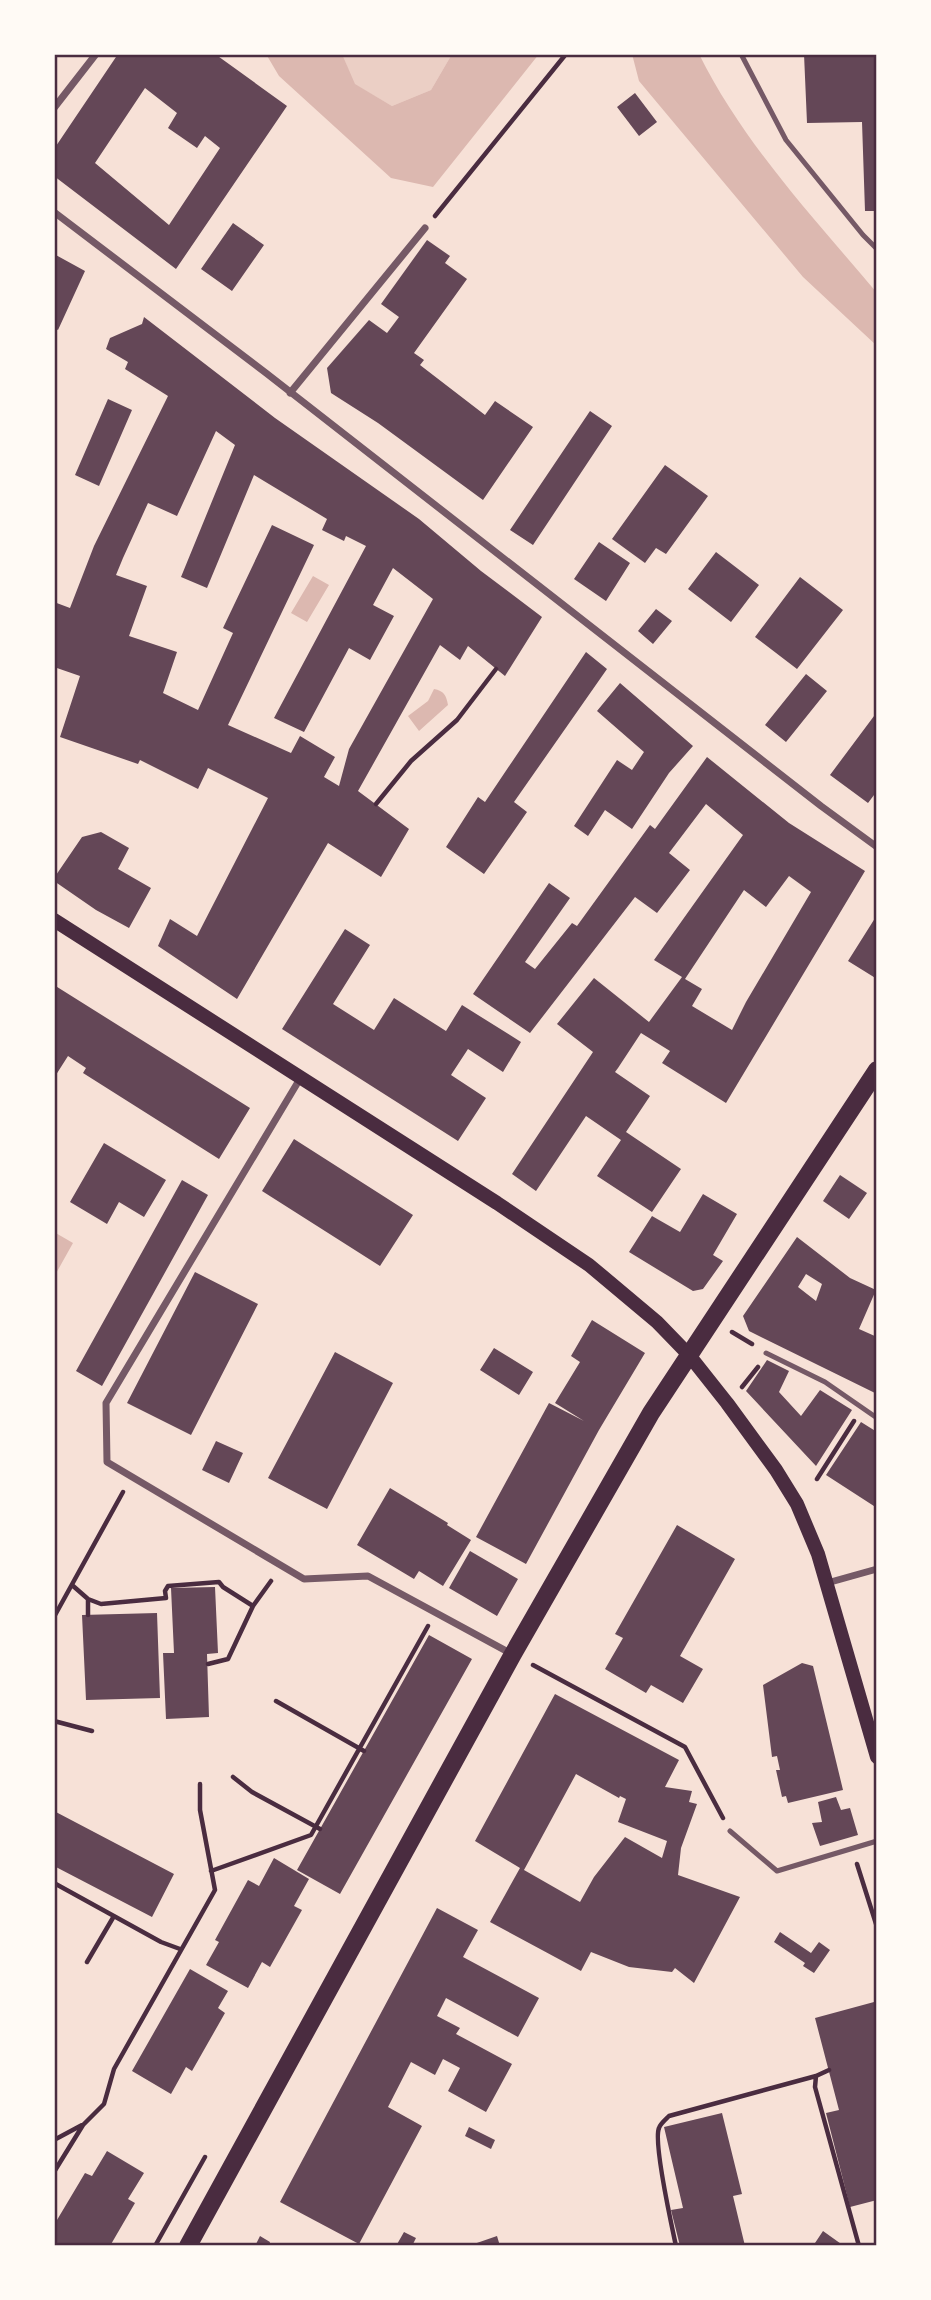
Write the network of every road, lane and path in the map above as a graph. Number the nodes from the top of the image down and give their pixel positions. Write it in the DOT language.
graph roads {
  1 [pos="96,54"];
  2 [pos="566,54"];
  3 [pos="741,54"];
  4 [pos="54,108"];
  5 [pos="54,212"];
  6 [pos="425,228"];
  7 [pos="877,249"];
  8 [pos="290,393"];
  9 [pos="496,669"];
  10 [pos="376,804"];
  11 [pos="877,847"];
  12 [pos="55,921"];
  13 [pos="877,1070"];
  14 [pos="301,1077"];
  15 [pos="714,1319"];
  16 [pos="766,1353"];
  17 [pos="689,1355"];
  18 [pos="727,1403"];
  19 [pos="863,1408"];
  20 [pos="877,1418"];
  21 [pos="131,1477"];
  22 [pos="817,1479"];
  23 [pos="281,1565"];
  24 [pos="877,1569"];
  25 [pos="827,1583"];
  26 [pos="72,1585"];
  27 [pos="88,1598"];
  28 [pos="253,1606"];
  29 [pos="435,1612"];
  30 [pos="88,1615"];
  31 [pos="54,1617"];
  32 [pos="513,1654"];
  33 [pos="208,1664"];
  34 [pos="276,1700"];
  35 [pos="54,1721"];
  36 [pos="92,1731"];
  37 [pos="358,1748"];
  38 [pos="364,1751"];
  39 [pos="877,1757"];
  40 [pos="233,1777"];
  41 [pos="200,1784"];
  42 [pos="318,1828"];
  43 [pos="730,1831"];
  44 [pos="877,1841"];
  45 [pos="853,1848"];
  46 [pos="211,1871"];
  47 [pos="54,1882"];
  48 [pos="114,1916"];
  49 [pos="877,1927"];
  50 [pos="180,1949"];
  51 [pos="88,1962"];
  52 [pos="829,2070"];
  53 [pos="816,2076"];
  54 [pos="83,2125"];
  55 [pos="54,2140"];
  56 [pos="205,2157"];
  57 [pos="54,2172"];
  58 [pos="155,2246"];
  59 [pos="188,2246"];
  60 [pos="676,2246"];
  61 [pos="859,2246"];
  1 -- 4 [label="street"];
  2 -- 6 [label="path"];
  3 -- 7 [label="lane"];
  5 -- 8 [label="street"];
  6 -- 8 [label="street"];
  8 -- 11 [label="street"];
  9 -- 10 [label="path"];
  12 -- 14 [label="main road"];
  13 -- 15 [label="main road"];
  14 -- 17 [label="main road"];
  14 -- 21 [label="street"];
  15 -- 16 [label="path"];
  15 -- 17 [label="main road"];
  16 -- 18 [label="path"];
  16 -- 19 [label="lane"];
  17 -- 18 [label="main road"];
  17 -- 32 [label="main road"];
  18 -- 25 [label="main road"];
  19 -- 20 [label="lane"];
  19 -- 22 [label="path"];
  21 -- 23 [label="street"];
  21 -- 26 [label="path"];
  23 -- 28 [label="path"];
  23 -- 29 [label="street"];
  24 -- 25 [label="street"];
  25 -- 39 [label="main road"];
  26 -- 27 [label="path"];
  26 -- 31 [label="path"];
  27 -- 28 [label="path"];
  27 -- 30 [label="path"];
  28 -- 33 [label="path"];
  29 -- 32 [label="street"];
  29 -- 37 [label="path"];
  32 -- 43 [label="path"];
  32 -- 59 [label="main road"];
  34 -- 37 [label="path"];
  35 -- 36 [label="path"];
  37 -- 38 [label="path"];
  37 -- 42 [label="path"];
  40 -- 42 [label="path"];
  41 -- 46 [label="path"];
  42 -- 46 [label="path"];
  43 -- 45 [label="lane"];
  44 -- 45 [label="lane"];
  45 -- 49 [label="path"];
  46 -- 50 [label="path"];
  47 -- 48 [label="path"];
  48 -- 50 [label="path"];
  48 -- 51 [label="path"];
  50 -- 54 [label="path"];
  52 -- 53 [label="path"];
  53 -- 60 [label="path"];
  53 -- 61 [label="path"];
  54 -- 55 [label="path"];
  54 -- 57 [label="path"];
  56 -- 58 [label="path"];
}
